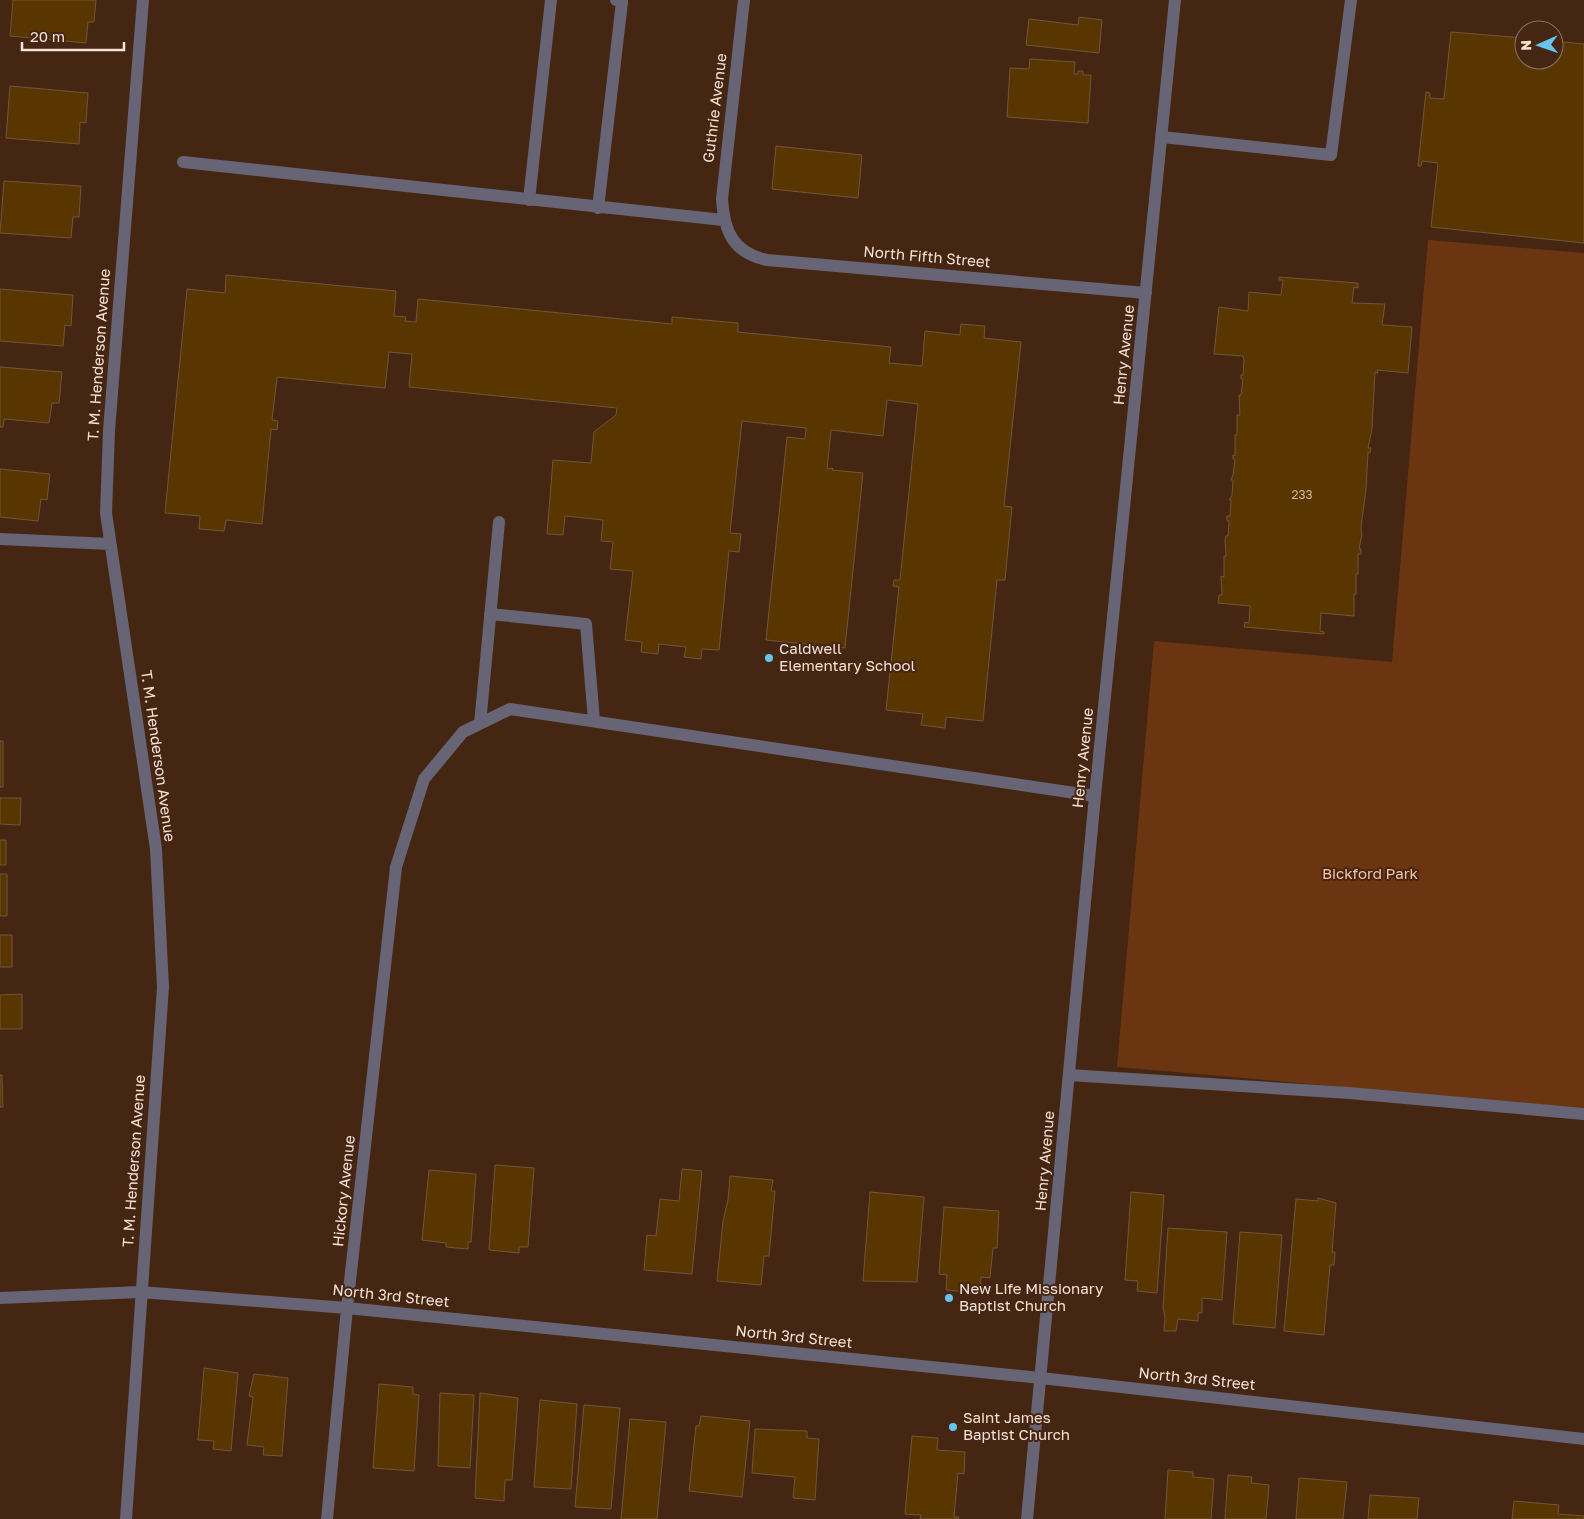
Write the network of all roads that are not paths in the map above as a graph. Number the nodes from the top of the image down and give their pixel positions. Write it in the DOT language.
graph roads {
  1 [pos="143,0"];
  2 [pos="551,0"];
  3 [pos="616,0"];
  4 [pos="744,0"];
  5 [pos="1175,0"];
  6 [pos="1351,0"];
  7 [pos="1162,137"];
  8 [pos="183,162"];
  9 [pos="529,200"];
  10 [pos="598,208"];
  11 [pos="723,220"];
  12 [pos="1146,293"];
  13 [pos="499,522"];
  14 [pos="0,539"];
  15 [pos="110,544"];
  16 [pos="490,614"];
  17 [pos="594,721"];
  18 [pos="480,724"];
  19 [pos="1095,796"];
  20 [pos="1069,1075"];
  21 [pos="1584,1114"];
  22 [pos="140,1292"];
  23 [pos="0,1298"];
  24 [pos="347,1308"];
  25 [pos="1041,1378"];
  26 [pos="1584,1439"];
  27 [pos="126,1519"];
  28 [pos="327,1519"];
  29 [pos="1027,1519"];
  1 -- 15 [label="street, T. M. Henderson Avenue"];
  2 -- 9 [label="street"];
  3 -- 10 [label="street"];
  4 -- 11 [label="street, Guthrie Avenue"];
  5 -- 7 [label="street, Henry Avenue"];
  6 -- 7 [label="street"];
  7 -- 12 [label="street, Henry Avenue"];
  8 -- 9 [label="street"];
  9 -- 10 [label="street"];
  10 -- 11 [label="street"];
  11 -- 12 [label="street, North Fifth Street"];
  12 -- 19 [label="street, Henry Avenue"];
  13 -- 16 [label="street"];
  14 -- 15 [label="street"];
  15 -- 22 [label="street, T. M. Henderson Avenue"];
  16 -- 17 [label="street"];
  16 -- 18 [label="street"];
  17 -- 18 [label="street, Hickory Avenue"];
  17 -- 19 [label="street, Hickory Avenue"];
  18 -- 24 [label="street, Hickory Avenue"];
  19 -- 20 [label="street, Henry Avenue"];
  20 -- 21 [label="street"];
  20 -- 25 [label="street, Henry Avenue"];
  22 -- 23 [label="street, North 3rd Street"];
  22 -- 24 [label="street, North 3rd Street"];
  22 -- 27 [label="street, T. M. Henderson Avenue"];
  24 -- 25 [label="street, North 3rd Street"];
  24 -- 28 [label="street, Hickory Avenue"];
  25 -- 26 [label="street, North 3rd Street"];
  25 -- 29 [label="street, Henry Avenue"];
}
